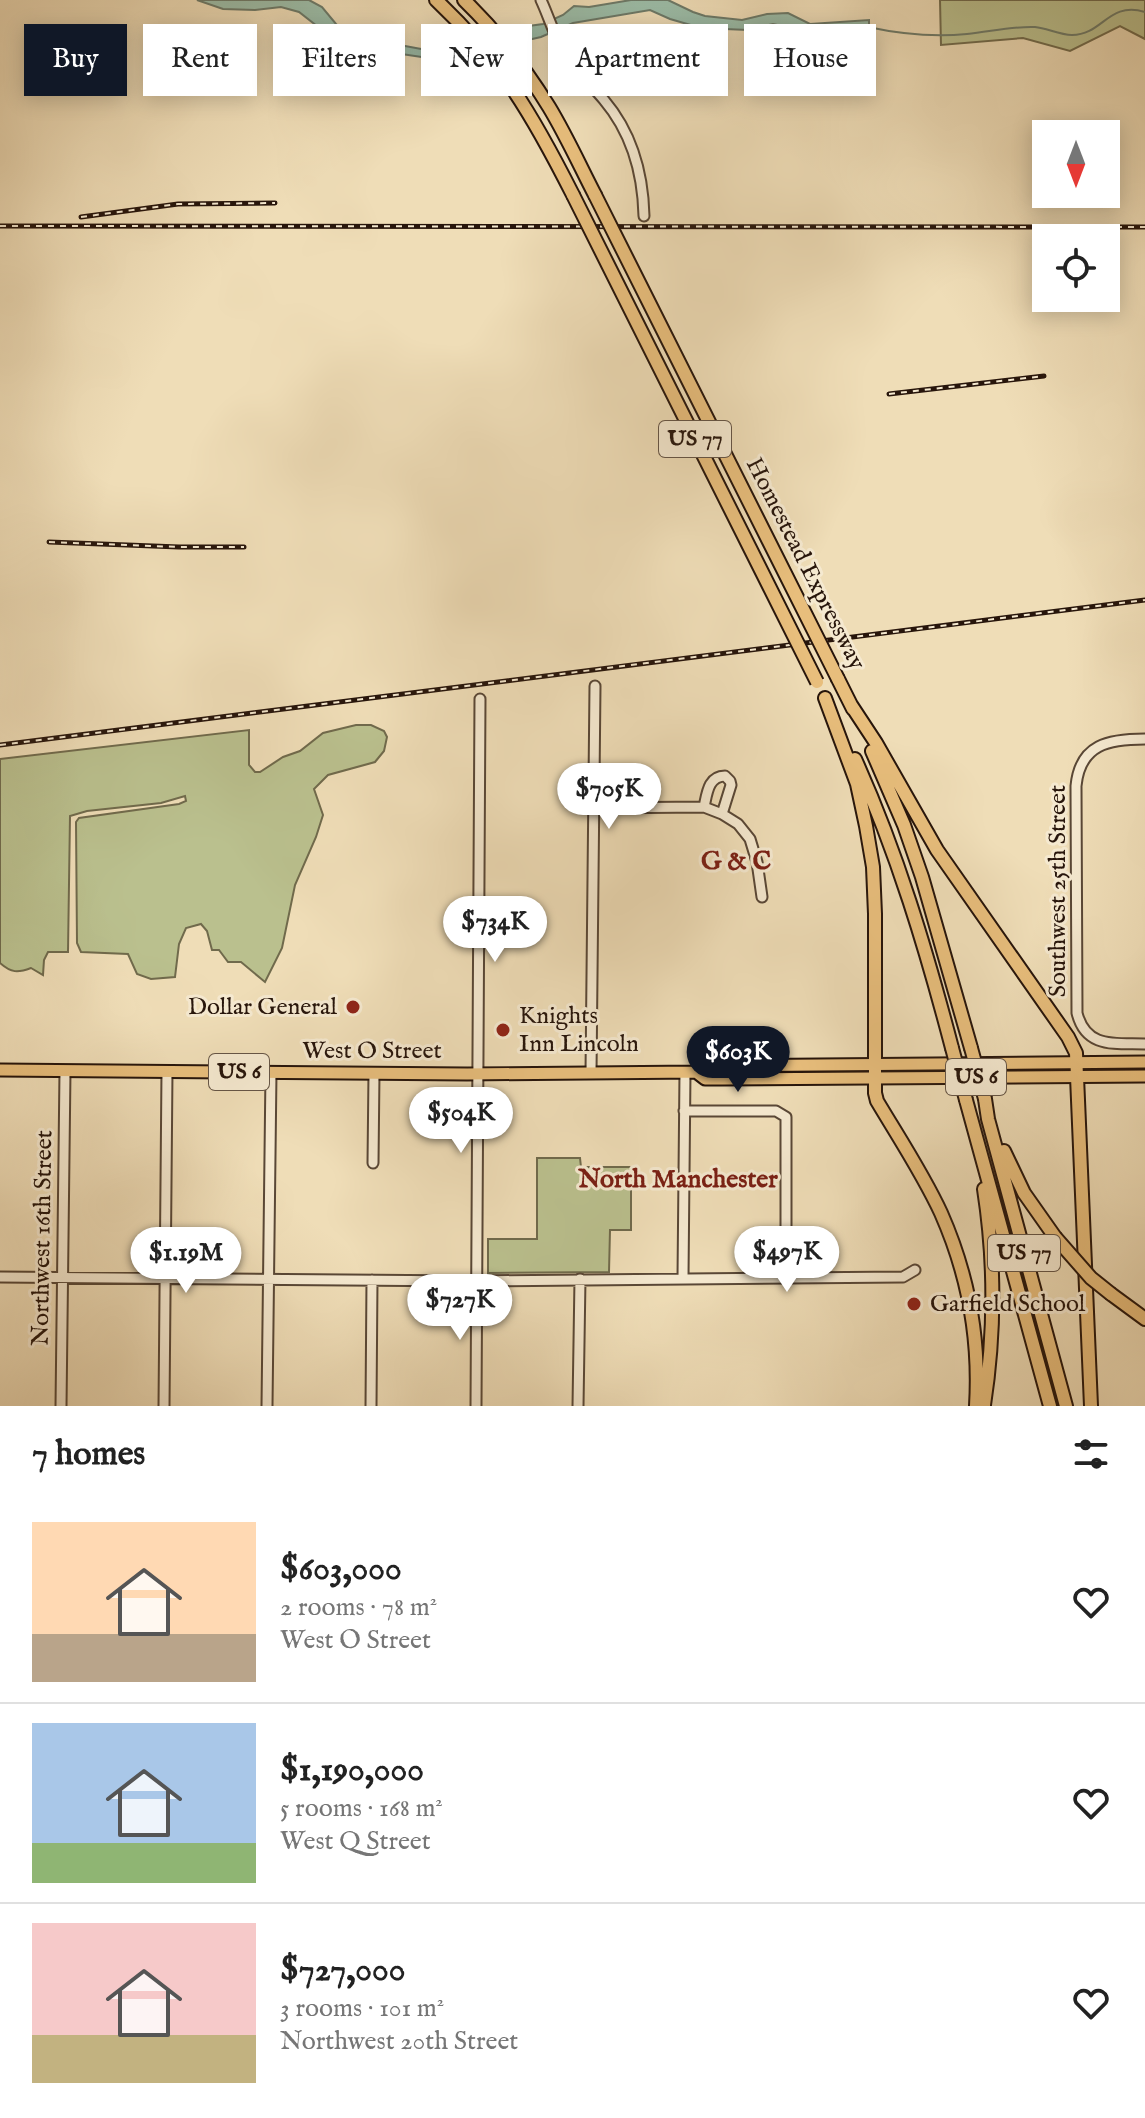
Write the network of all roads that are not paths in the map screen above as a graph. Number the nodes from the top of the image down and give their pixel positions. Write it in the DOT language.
graph roads {
  1 [pos="436,0"];
  2 [pos="541,0"];
  3 [pos="467,2"];
  4 [pos="644,216"];
  5 [pos="595,686"];
  6 [pos="825,698"];
  7 [pos="480,699"];
  8 [pos="851,705"];
  9 [pos="1145,739"];
  10 [pos="704,807"];
  11 [pos="593,808"];
  12 [pos="722,814"];
  13 [pos="762,897"];
  14 [pos="1145,1044"];
  15 [pos="1145,1062"];
  16 [pos="1077,1069"];
  17 [pos="0,1070"];
  18 [pos="65,1071"];
  19 [pos="167,1071"];
  20 [pos="875,1071"];
  21 [pos="271,1072"];
  22 [pos="690,1072"];
  23 [pos="374,1073"];
  24 [pos="591,1073"];
  25 [pos="479,1074"];
  26 [pos="1145,1076"];
  27 [pos="985,1099"];
  28 [pos="967,1103"];
  29 [pos="684,1111"];
  30 [pos="373,1163"];
  31 [pos="915,1270"];
  32 [pos="0,1277"];
  33 [pos="62,1278"];
  34 [pos="683,1278"];
  35 [pos="786,1278"];
  36 [pos="165,1279"];
  37 [pos="580,1279"];
  38 [pos="268,1280"];
  39 [pos="372,1280"];
  40 [pos="477,1281"];
  41 [pos="1145,1319"];
  42 [pos="61,1406"];
  43 [pos="164,1406"];
  44 [pos="267,1406"];
  45 [pos="371,1406"];
  46 [pos="476,1406"];
  47 [pos="578,1406"];
  48 [pos="976,1406"];
  49 [pos="984,1406"];
  50 [pos="1050,1406"];
  51 [pos="1066,1406"];
  52 [pos="1091,1406"];
  1 -- 6 [label="highway, Homestead Expressway / US 77, bridge"];
  2 -- 4 [label="street"];
  3 -- 8 [label="highway, Homestead Expressway / US 77, bridge"];
  5 -- 11 [label="street"];
  6 -- 20 [label="highway"];
  6 -- 28 [label="highway, Homestead Expressway / US 77, bridge"];
  7 -- 25 [label="street"];
  8 -- 16 [label="highway"];
  8 -- 27 [label="highway, Homestead Expressway / US 77, bridge"];
  9 -- 14 [label="street, Southwest 25th Street"];
  10 -- 11 [label="street"];
  10 -- 12 [label="street"];
  10 -- 12 [label="street"];
  11 -- 24 [label="street"];
  12 -- 13 [label="street"];
  15 -- 16 [label="main road, West O Street / US 6"];
  16 -- 20 [label="main road, West O Street / US 6"];
  16 -- 26 [label="main road, West O Street / US 6"];
  16 -- 52 [label="highway"];
  17 -- 18 [label="main road, West O Street / US 6"];
  18 -- 19 [label="main road, West O Street / US 6"];
  18 -- 33 [label="street, Northwest 16th Street"];
  19 -- 21 [label="main road, West O Street / US 6"];
  19 -- 36 [label="street"];
  20 -- 22 [label="main road, West O Street / US 6"];
  20 -- 48 [label="highway"];
  21 -- 23 [label="main road, West O Street / US 6"];
  21 -- 38 [label="street"];
  22 -- 24 [label="main road, West O Street / US 6"];
  22 -- 29 [label="street"];
  23 -- 25 [label="main road, West O Street / US 6"];
  23 -- 30 [label="street"];
  24 -- 25 [label="main road, West O Street / US 6"];
  25 -- 40 [label="street"];
  27 -- 41 [label="highway, bridge"];
  27 -- 51 [label="highway, US 77"];
  28 -- 49 [label="highway, US 77"];
  28 -- 50 [label="highway"];
  29 -- 34 [label="street"];
  29 -- 35 [label="street"];
  31 -- 35 [label="street"];
  32 -- 33 [label="street"];
  33 -- 36 [label="street"];
  33 -- 42 [label="street, Northwest 16th Street"];
  34 -- 35 [label="street"];
  34 -- 37 [label="street"];
  36 -- 38 [label="street"];
  36 -- 43 [label="street"];
  37 -- 40 [label="street"];
  37 -- 47 [label="street"];
  38 -- 39 [label="street"];
  38 -- 44 [label="street"];
  39 -- 40 [label="street"];
  39 -- 45 [label="street"];
  40 -- 46 [label="street"];
}
